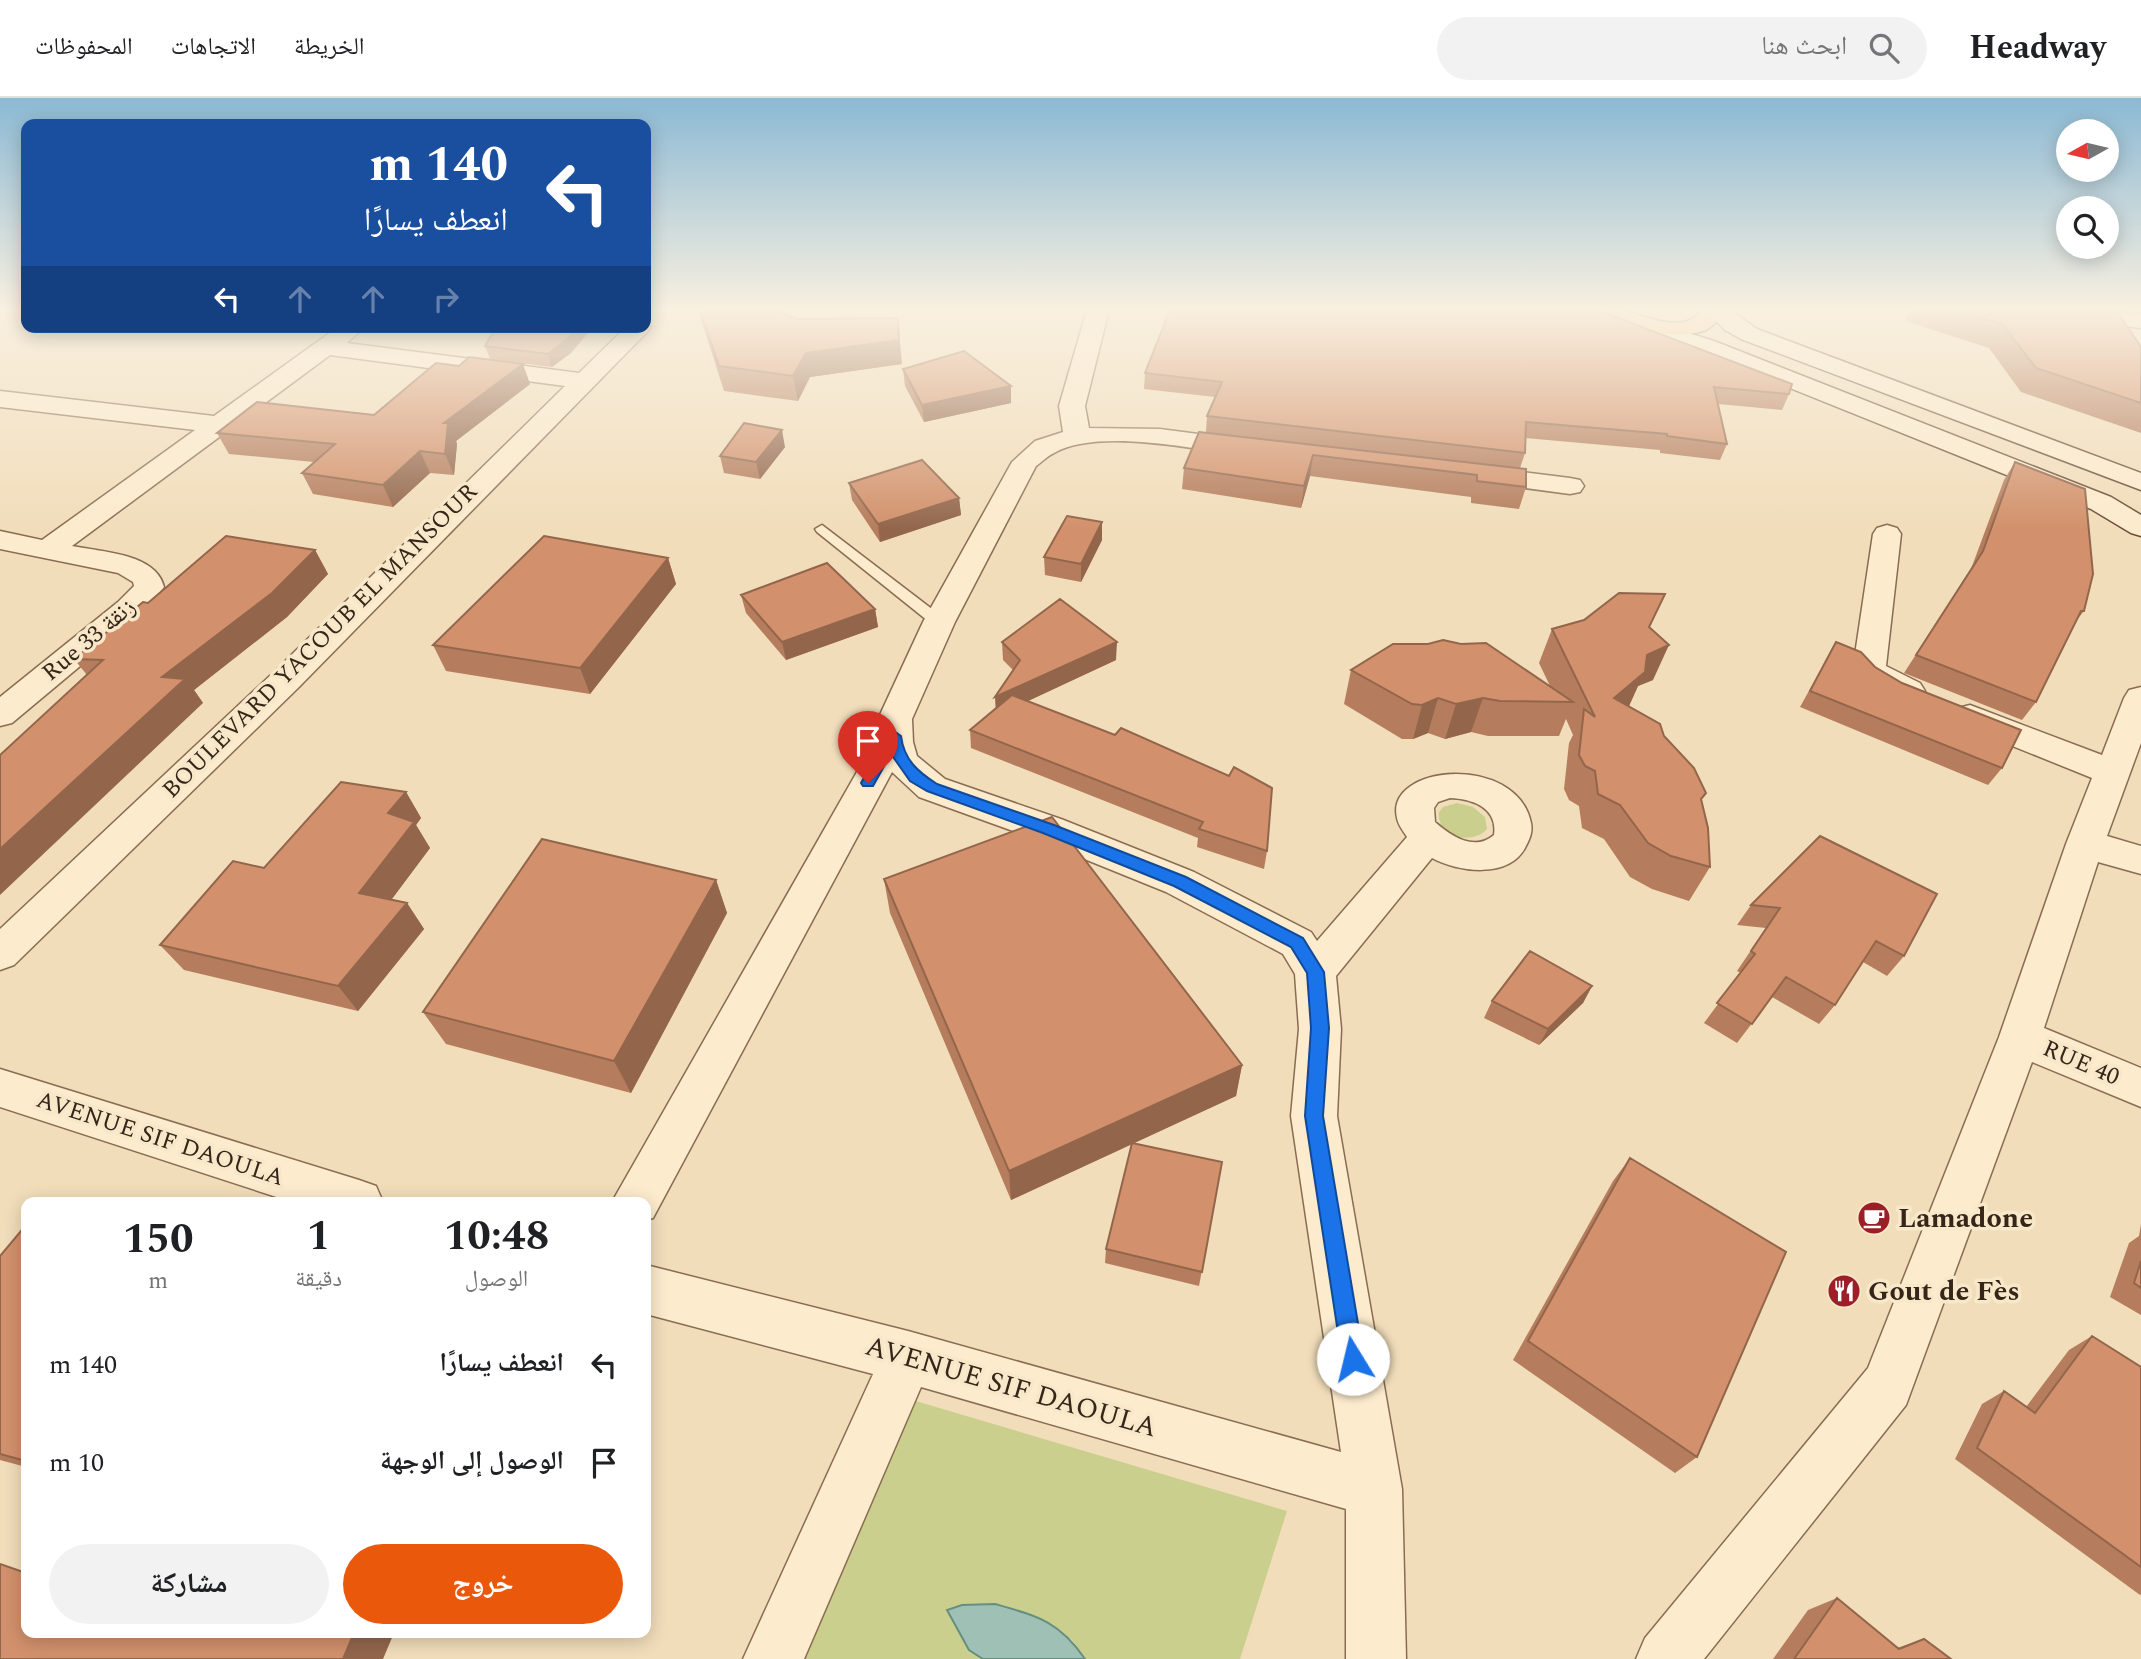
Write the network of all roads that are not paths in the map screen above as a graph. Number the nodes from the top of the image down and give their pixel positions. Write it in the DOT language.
graph roads {
  1 [pos="278,383"];
  2 [pos="586,383"];
  3 [pos="1078,383"];
  4 [pos="1799,383"];
  5 [pos="1878,383"];
  6 [pos="0,399"];
  7 [pos="221,425"];
  8 [pos="1077,435"];
  9 [pos="1272,452"];
  10 [pos="1446,471"];
  11 [pos="2141,482"];
  12 [pos="1570,486"];
  13 [pos="2141,509"];
  14 [pos="2141,519"];
  15 [pos="2141,527"];
  16 [pos="822,528"];
  17 [pos="1887,534"];
  18 [pos="0,540"];
  19 [pos="46,551"];
  20 [pos="939,622"];
  21 [pos="2141,698"];
  22 [pos="0,715"];
  23 [pos="894,736"];
  24 [pos="2112,772"];
  25 [pos="1427,839"];
  26 [pos="2085,844"];
  27 [pos="2141,860"];
  28 [pos="0,954"];
  29 [pos="1315,972"];
  30 [pos="2020,1037"];
  31 [pos="0,1088"];
  32 [pos="2141,1088"];
  33 [pos="343,1197"];
  34 [pos="639,1197"];
  35 [pos="651,1291"];
  36 [pos="908,1357"];
  37 [pos="1374,1489"];
  38 [pos="773,1659"];
  39 [pos="1376,1659"];
  40 [pos="1667,1659"];
  1 -- 7 [label="street"];
  2 -- 28 [label="street, BOULEVARD YACOUB EL MANSOUR"];
  3 -- 8 [label="street"];
  4 -- 15 [label="street"];
  5 -- 11 [label="street"];
  6 -- 7 [label="street"];
  7 -- 19 [label="street"];
  8 -- 9 [label="street"];
  8 -- 20 [label="street"];
  10 -- 12 [label="street"];
  13 -- 14 [label="street"];
  16 -- 20 [label="lane"];
  17 -- 24 [label="street"];
  18 -- 19 [label="street, Rue 33 زنقة"];
  19 -- 22 [label="street, Rue 33 زنقة"];
  20 -- 23 [label="street"];
  21 -- 24 [label="street"];
  23 -- 29 [label="street"];
  23 -- 34 [label="street"];
  24 -- 26 [label="street"];
  25 -- 29 [label="street"];
  26 -- 27 [label="street"];
  26 -- 30 [label="street"];
  29 -- 37 [label="street"];
  30 -- 32 [label="street, RUE 40"];
  30 -- 40 [label="street"];
  31 -- 33 [label="street, AVENUE SIF DAOULA"];
  35 -- 36 [label="street, AVENUE SIF DAOULA"];
  36 -- 37 [label="street, AVENUE SIF DAOULA"];
  36 -- 38 [label="street"];
  37 -- 39 [label="street"];
}
